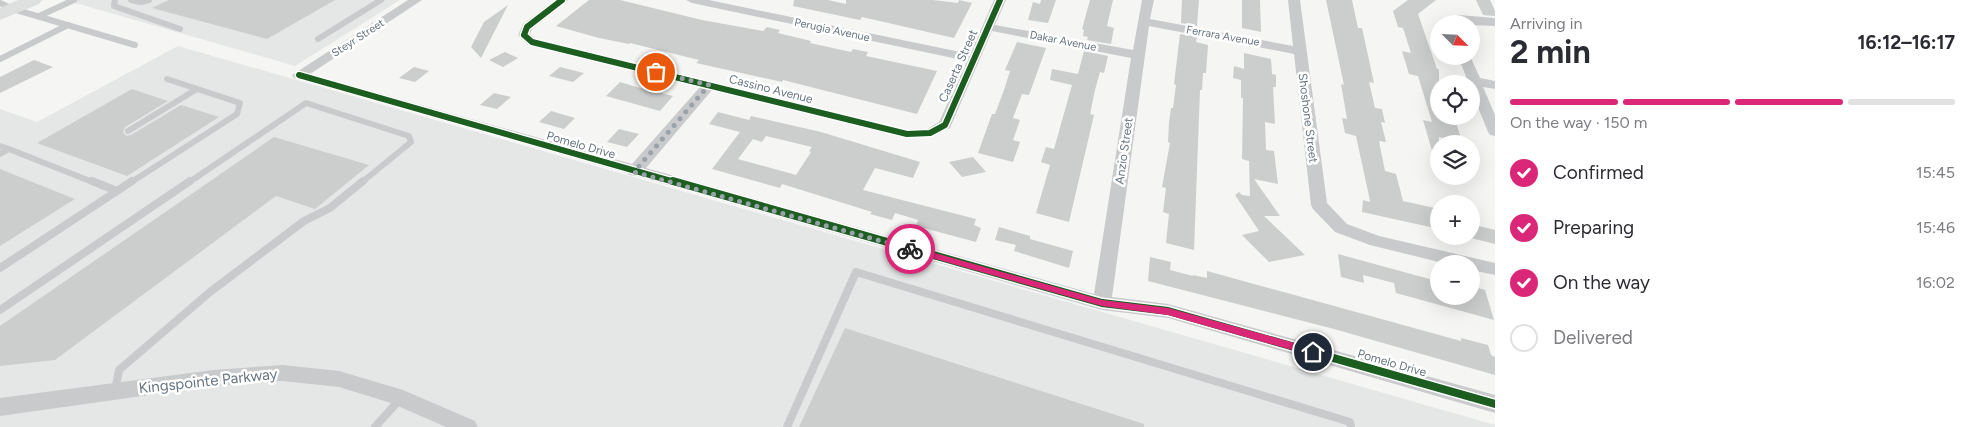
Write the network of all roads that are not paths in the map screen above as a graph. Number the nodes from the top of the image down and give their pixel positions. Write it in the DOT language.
graph roads {
  1 [pos="74,0"];
  2 [pos="116,0"];
  3 [pos="131,0"];
  4 [pos="149,0"];
  5 [pos="381,0"];
  6 [pos="416,0"];
  7 [pos="562,0"];
  8 [pos="692,0"];
  9 [pos="1000,0"];
  10 [pos="1148,0"];
  11 [pos="1294,0"];
  12 [pos="36,8"];
  13 [pos="4,9"];
  14 [pos="1145,22"];
  15 [pos="1480,22"];
  16 [pos="1495,22"];
  17 [pos="68,25"];
  18 [pos="988,26"];
  19 [pos="180,29"];
  20 [pos="318,38"];
  21 [pos="135,44"];
  22 [pos="1300,50"];
  23 [pos="1138,55"];
  24 [pos="0,59"];
  25 [pos="972,60"];
  26 [pos="299,75"];
  27 [pos="167,79"];
  28 [pos="1480,82"];
  29 [pos="709,85"];
  30 [pos="1495,85"];
  31 [pos="198,90"];
  32 [pos="1480,96"];
  33 [pos="128,131"];
  34 [pos="1495,132"];
  35 [pos="930,133"];
  36 [pos="0,146"];
  37 [pos="9,149"];
  38 [pos="0,154"];
  39 [pos="634,172"];
  40 [pos="117,191"];
  41 [pos="0,268"];
  42 [pos="1495,269"];
  43 [pos="1102,303"];
  44 [pos="0,310"];
  45 [pos="114,392"];
  46 [pos="400,399"];
  47 [pos="1495,404"];
  48 [pos="0,407"];
  49 [pos="462,426"];
  50 [pos="376,427"];
  51 [pos="787,427"];
  52 [pos="1351,427"];
  1 -- 12 [label="lane"];
  2 -- 19 [label="lane"];
  3 -- 4 [label="lane"];
  5 -- 20 [label="lane"];
  6 -- 26 [label="street, Steyr Street"];
  7 -- 29 [label="street, Cassino Avenue"];
  8 -- 25 [label="street, Perugia Avenue"];
  9 -- 18 [label="street, Caserta Street"];
  10 -- 14 [label="street, Anzio Street"];
  11 -- 22 [label="street, Shoshone Street"];
  12 -- 13 [label="main road"];
  12 -- 17 [label="lane"];
  14 -- 22 [label="street, Ferrara Avenue"];
  14 -- 23 [label="street, Anzio Street"];
  15 -- 16 [label="street"];
  17 -- 21 [label="lane"];
  17 -- 24 [label="lane"];
  18 -- 23 [label="street, Dakar Avenue"];
  18 -- 25 [label="street, Caserta Street"];
  22 -- 42 [label="street, Shoshone Street"];
  23 -- 43 [label="street, Anzio Street"];
  25 -- 35 [label="street, Caserta Street"];
  26 -- 39 [label="street, Pomelo Drive"];
  27 -- 31 [label="lane"];
  28 -- 30 [label="street"];
  29 -- 35 [label="street, Cassino Avenue"];
  29 -- 39 [label="street"];
  31 -- 33 [label="lane"];
  31 -- 40 [label="lane"];
  32 -- 34 [label="street"];
  36 -- 37 [label="lane"];
  37 -- 38 [label="lane"];
  37 -- 40 [label="lane"];
  39 -- 43 [label="street, Pomelo Drive"];
  40 -- 41 [label="lane"];
  43 -- 47 [label="street, Pomelo Drive"];
  44 -- 45 [label="lane"];
  45 -- 46 [label="street, Kingspointe Parkway"];
  45 -- 48 [label="street, Kingspointe Parkway"];
  46 -- 49 [label="street, Kingspointe Parkway"];
  46 -- 50 [label="lane"];
  51 -- 52 [label="lane"];
}
